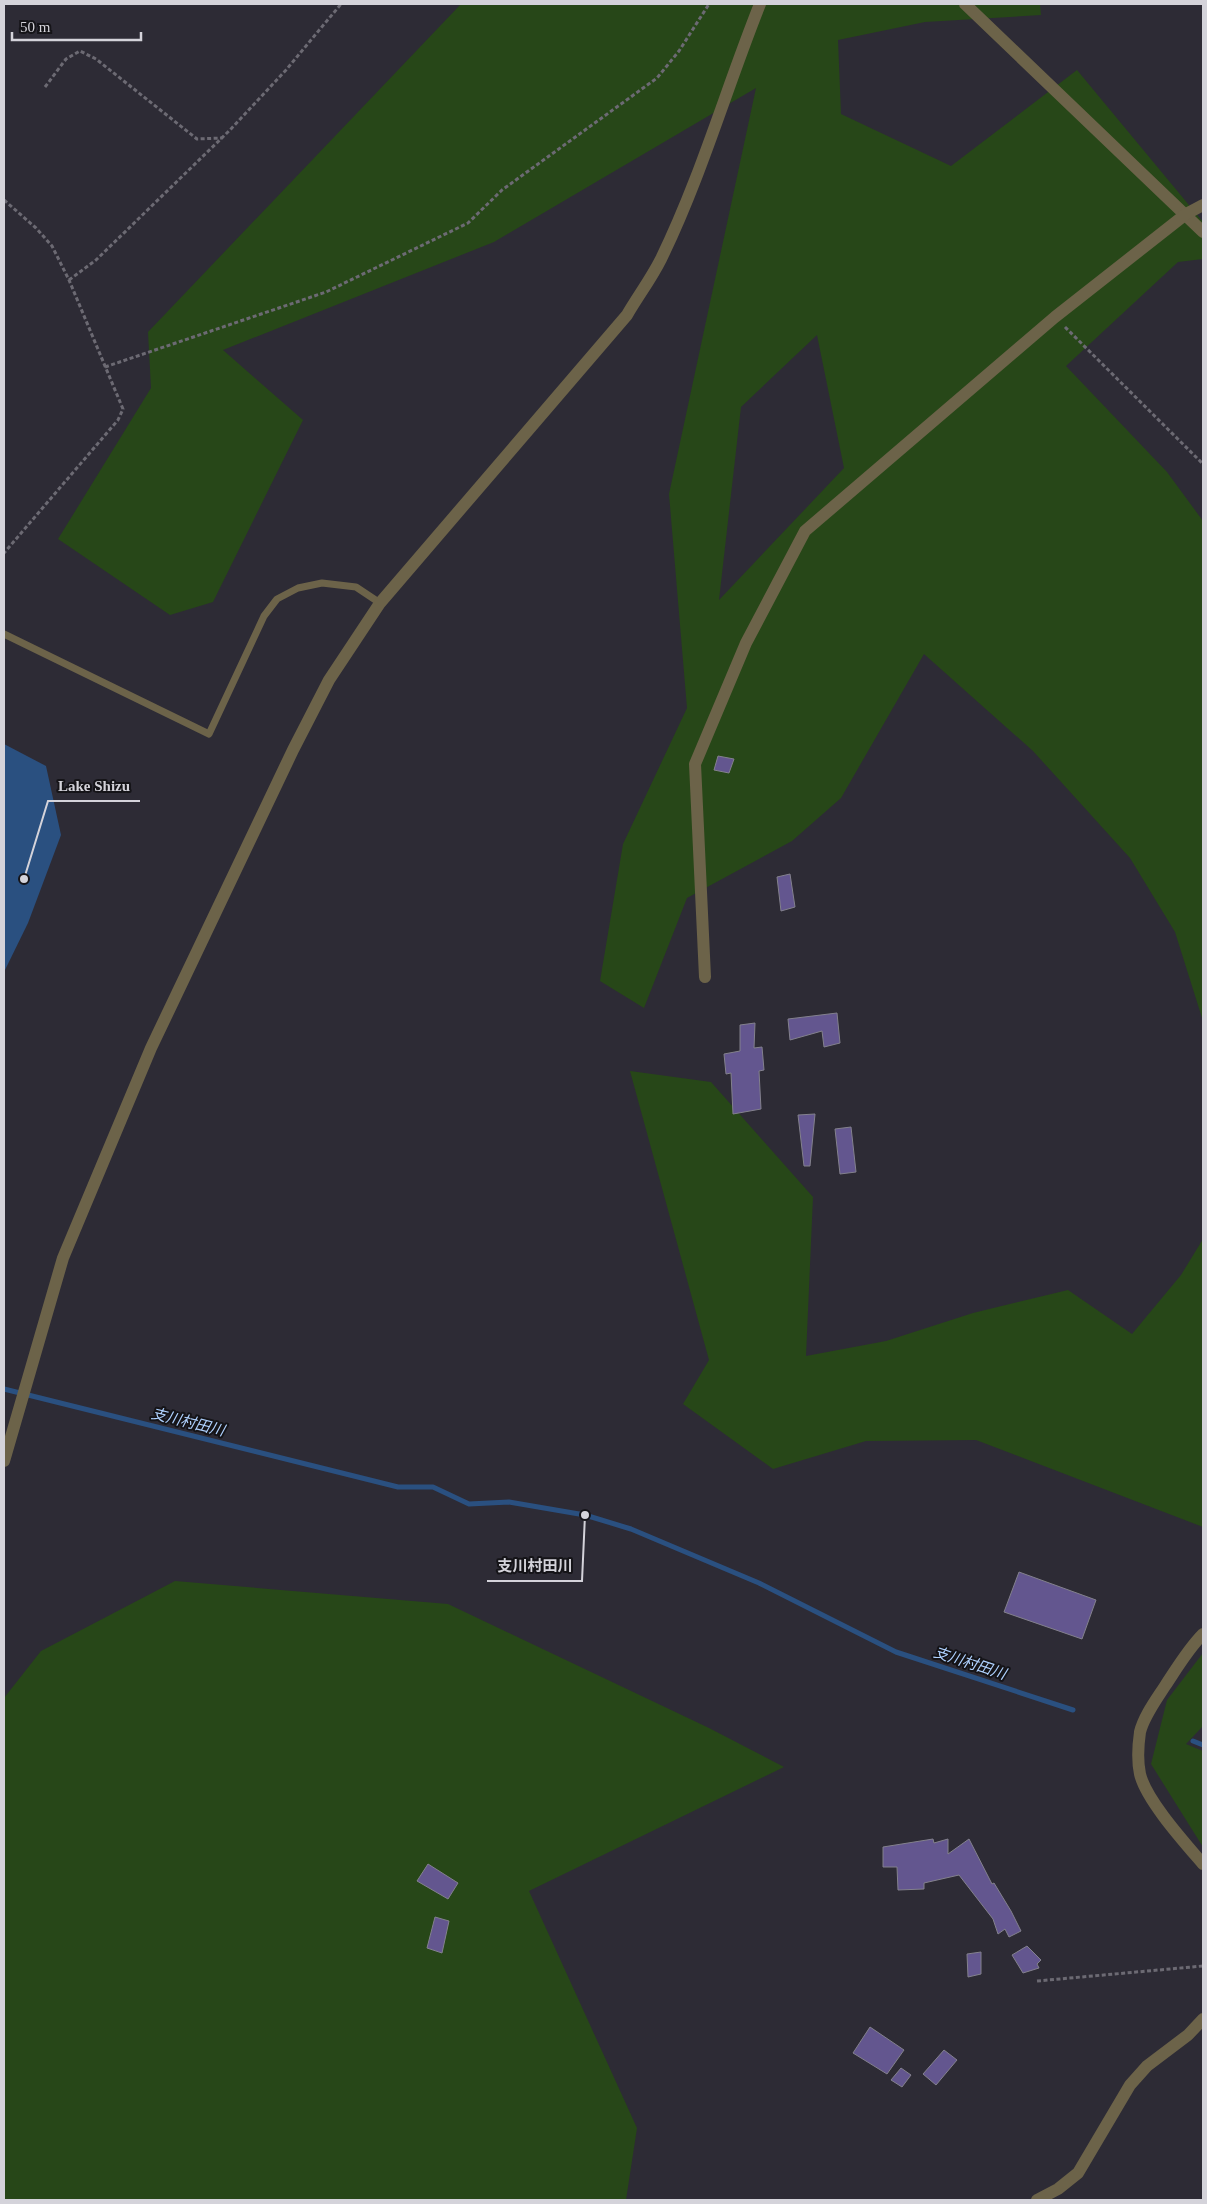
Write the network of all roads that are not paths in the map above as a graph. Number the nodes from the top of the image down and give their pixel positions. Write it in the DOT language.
graph roads {
  1 [pos="760,4"];
  2 [pos="965,4"];
  3 [pos="1203,205"];
  4 [pos="1186,214"];
  5 [pos="1203,232"];
  6 [pos="380,603"];
  7 [pos="4,634"];
  8 [pos="705,977"];
  9 [pos="4,1461"];
  10 [pos="1203,1634"];
  11 [pos="1203,1864"];
  12 [pos="1203,2019"];
  13 [pos="1037,2200"];
  1 -- 6 [label="street"];
  2 -- 4 [label="street"];
  3 -- 4 [label="street"];
  4 -- 5 [label="street"];
  4 -- 8 [label="street"];
  6 -- 7 [label="lane"];
  6 -- 9 [label="street"];
  10 -- 11 [label="street"];
  12 -- 13 [label="street"];
}
